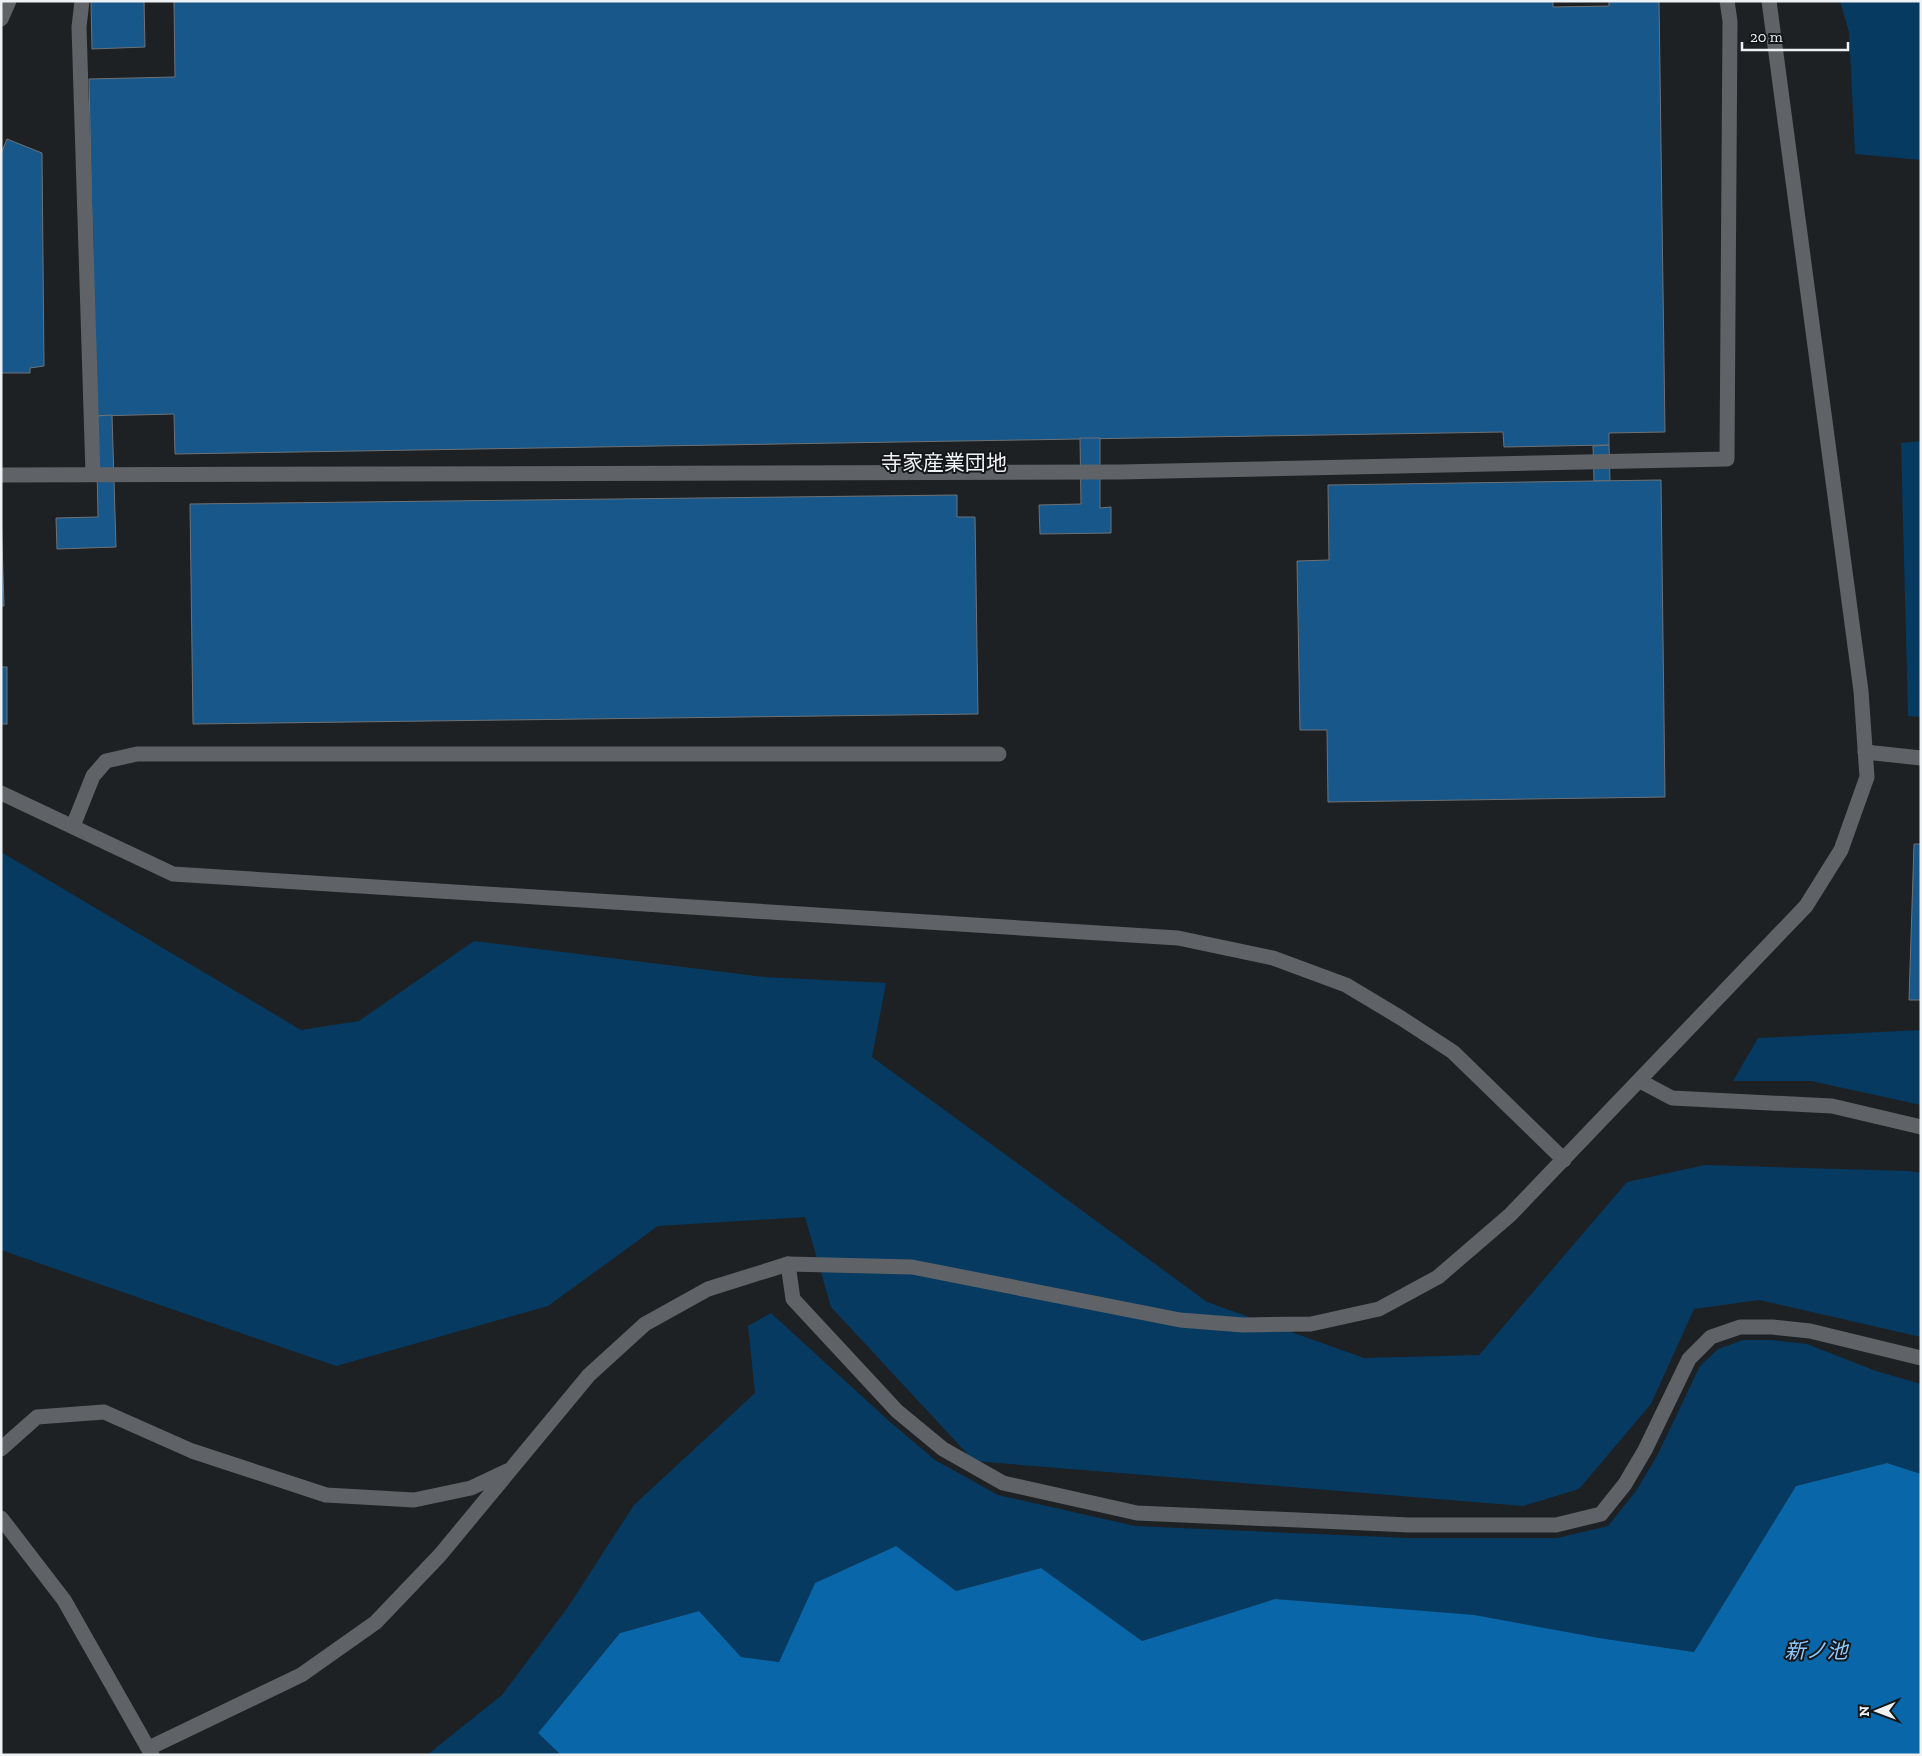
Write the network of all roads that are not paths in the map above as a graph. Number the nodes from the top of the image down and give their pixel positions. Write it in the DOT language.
graph roads {
  1 [pos="9,1"];
  2 [pos="82,1"];
  3 [pos="1727,1"];
  4 [pos="1769,1"];
  5 [pos="1,19"];
  6 [pos="93,474"];
  7 [pos="1,475"];
  8 [pos="1865,752"];
  9 [pos="999,754"];
  10 [pos="1921,758"];
  11 [pos="1,793"];
  12 [pos="73,826"];
  13 [pos="1640,1081"];
  14 [pos="1921,1127"];
  15 [pos="1564,1160"];
  16 [pos="788,1264"];
  17 [pos="1921,1358"];
  18 [pos="1,1449"];
  19 [pos="510,1470"];
  20 [pos="1,1518"];
  21 [pos="150,1751"];
  1 -- 5 [label="street"];
  2 -- 6 [label="street"];
  3 -- 6 [label="street"];
  4 -- 8 [label="street"];
  6 -- 7 [label="street"];
  8 -- 10 [label="street"];
  8 -- 13 [label="street"];
  9 -- 12 [label="street"];
  11 -- 12 [label="street"];
  12 -- 15 [label="street"];
  13 -- 14 [label="street"];
  13 -- 15 [label="street"];
  15 -- 16 [label="street"];
  16 -- 17 [label="street"];
  16 -- 19 [label="street"];
  18 -- 19 [label="street"];
  19 -- 21 [label="street"];
  20 -- 21 [label="street"];
}
